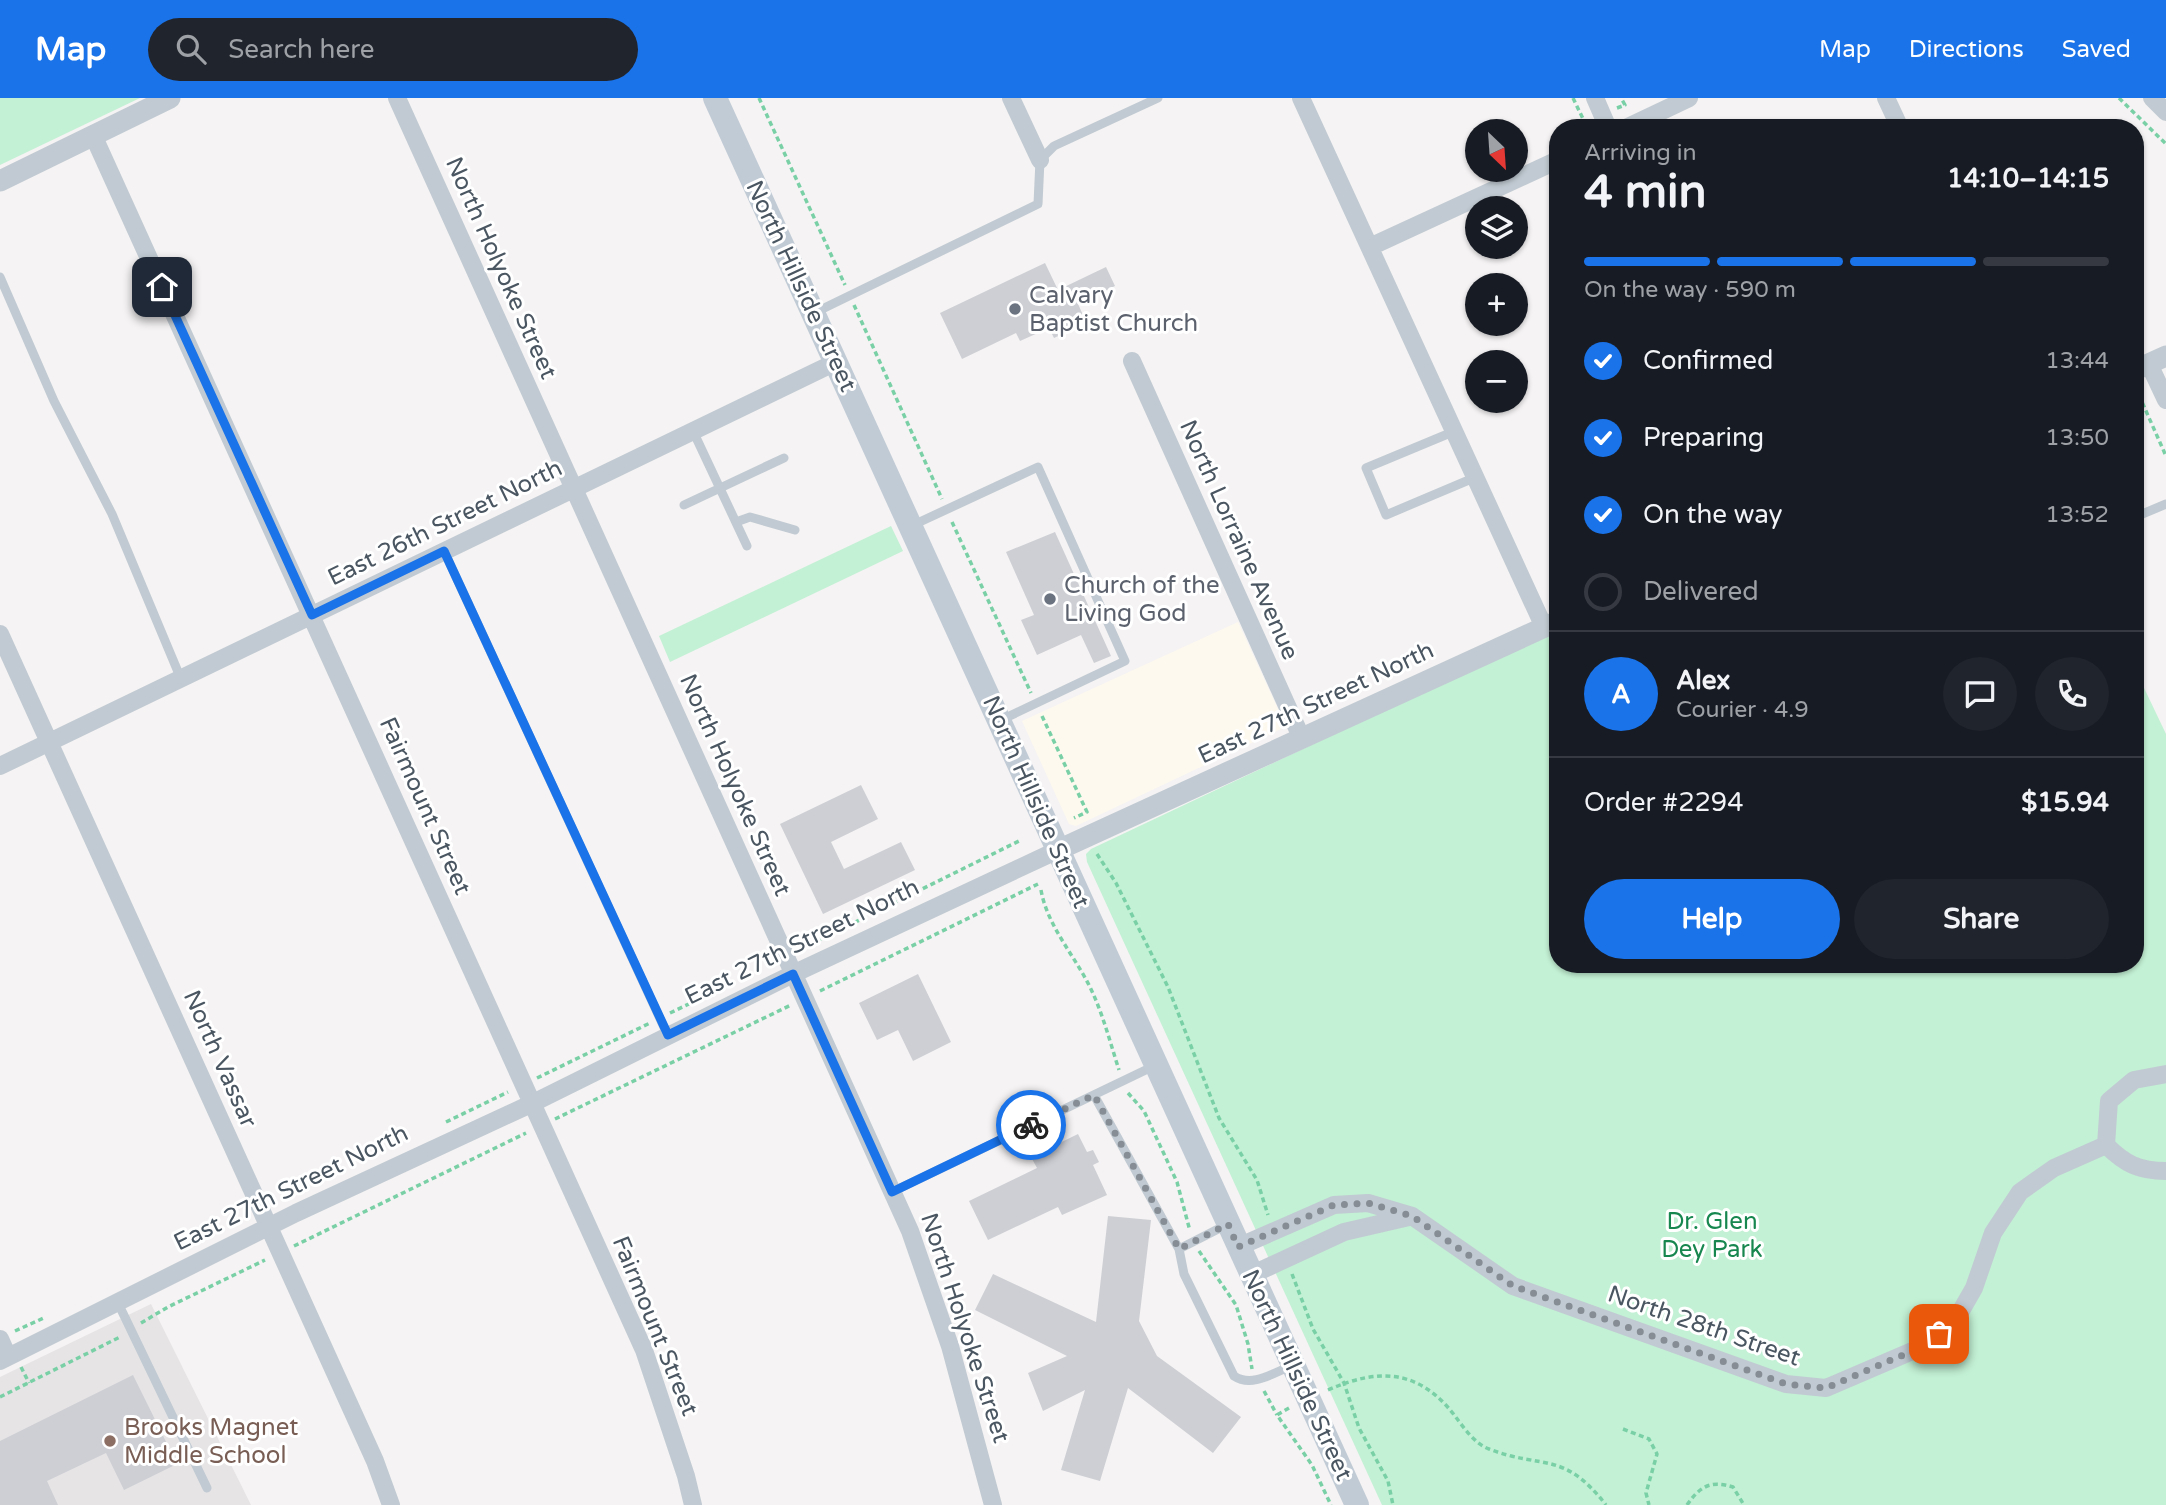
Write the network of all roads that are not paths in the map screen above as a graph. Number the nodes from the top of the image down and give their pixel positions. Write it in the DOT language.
graph roads {
  1 [pos="170,98"];
  2 [pos="397,98"];
  3 [pos="715,98"];
  4 [pos="1012,98"];
  5 [pos="1158,98"];
  6 [pos="1301,98"];
  7 [pos="1595,98"];
  8 [pos="1689,98"];
  9 [pos="1886,98"];
  10 [pos="2152,98"];
  11 [pos="2166,112"];
  12 [pos="1604,119"];
  13 [pos="1645,119"];
  14 [pos="1896,119"];
  15 [pos="93,135"];
  16 [pos="1040,160"];
  17 [pos="1549,164"];
  18 [pos="0,181"];
  19 [pos="1372,246"];
  20 [pos="0,277"];
  21 [pos="813,314"];
  22 [pos="1132,361"];
  23 [pos="836,362"];
  24 [pos="2150,363"];
  25 [pos="2166,400"];
  26 [pos="693,431"];
  27 [pos="1455,431"];
  28 [pos="784,458"];
  29 [pos="1476,477"];
  30 [pos="719,487"];
  31 [pos="573,488"];
  32 [pos="2166,504"];
  33 [pos="684,505"];
  34 [pos="2144,513"];
  35 [pos="736,522"];
  36 [pos="911,527"];
  37 [pos="795,530"];
  38 [pos="747,546"];
  39 [pos="444,551"];
  40 [pos="312,615"];
  41 [pos="1549,620"];
  42 [pos="1549,625"];
  43 [pos="0,635"];
  44 [pos="181,679"];
  45 [pos="999,721"];
  46 [pos="1302,739"];
  47 [pos="49,742"];
  48 [pos="0,766"];
  49 [pos="1058,850"];
  50 [pos="793,974"];
  51 [pos="668,1035"];
  52 [pos="1156,1065"];
  53 [pos="2166,1074"];
  54 [pos="1094,1095"];
  55 [pos="533,1102"];
  56 [pos="2105,1145"];
  57 [pos="2166,1171"];
  58 [pos="892,1192"];
  59 [pos="1412,1216"];
  60 [pos="1228,1224"];
  61 [pos="269,1227"];
  62 [pos="1238,1247"];
  63 [pos="1179,1249"];
  64 [pos="1251,1275"];
  65 [pos="118,1303"];
  66 [pos="0,1339"];
  67 [pos="4,1359"];
  68 [pos="1292,1365"];
  69 [pos="207,1488"];
  70 [pos="391,1505"];
  71 [pos="692,1505"];
  72 [pos="993,1505"];
  73 [pos="1357,1505"];
  1 -- 15 [label="street"];
  2 -- 31 [label="street, North Holyoke Street"];
  3 -- 21 [label="main road, North Hillside Street"];
  4 -- 16 [label="street"];
  5 -- 16 [label="lane"];
  6 -- 19 [label="street"];
  7 -- 12 [label="street"];
  8 -- 13 [label="street"];
  9 -- 14 [label="street"];
  10 -- 11 [label="street"];
  15 -- 18 [label="street"];
  15 -- 40 [label="street, Fairmount Street"];
  16 -- 21 [label="lane"];
  17 -- 19 [label="street"];
  19 -- 27 [label="street"];
  20 -- 44 [label="lane"];
  21 -- 23 [label="main road, North Hillside Street"];
  22 -- 46 [label="street, North Lorraine Avenue"];
  23 -- 26 [label="street, East 26th Street North"];
  23 -- 36 [label="main road, North Hillside Street"];
  24 -- 25 [label="street"];
  26 -- 30 [label="lane"];
  26 -- 31 [label="street, East 26th Street North"];
  27 -- 29 [label="street"];
  27 -- 29 [label="lane"];
  28 -- 30 [label="lane"];
  29 -- 41 [label="street"];
  30 -- 33 [label="lane"];
  30 -- 35 [label="lane"];
  31 -- 39 [label="street, East 26th Street North"];
  31 -- 50 [label="street, North Holyoke Street"];
  32 -- 34 [label="lane"];
  35 -- 37 [label="lane"];
  35 -- 38 [label="lane"];
  36 -- 45 [label="main road, North Hillside Street"];
  36 -- 45 [label="lane"];
  39 -- 40 [label="street, East 26th Street North"];
  39 -- 51 [label="lane"];
  40 -- 44 [label="street, East 26th Street North"];
  40 -- 55 [label="street, Fairmount Street"];
  42 -- 46 [label="street, East 27th Street North"];
  43 -- 47 [label="street, North Vassar"];
  44 -- 47 [label="street, East 26th Street North"];
  45 -- 49 [label="main road, North Hillside Street"];
  46 -- 49 [label="street, East 27th Street North"];
  47 -- 48 [label="street, East 26th Street North"];
  47 -- 61 [label="street, North Vassar"];
  49 -- 50 [label="street, East 27th Street North"];
  49 -- 52 [label="main road, North Hillside Street"];
  50 -- 51 [label="street, East 27th Street North"];
  50 -- 58 [label="street, North Holyoke Street"];
  51 -- 55 [label="street, East 27th Street North"];
  52 -- 54 [label="lane"];
  52 -- 60 [label="main road, North Hillside Street"];
  53 -- 56 [label="street"];
  54 -- 58 [label="lane"];
  54 -- 63 [label="lane"];
  55 -- 61 [label="street, East 27th Street North"];
  55 -- 71 [label="street, Fairmount Street"];
  56 -- 57 [label="street"];
  56 -- 59 [label="street, North 28th Street"];
  58 -- 72 [label="street, North Holyoke Street"];
  59 -- 62 [label="street, North 28th Street"];
  59 -- 64 [label="street"];
  60 -- 62 [label="main road, North Hillside Street"];
  60 -- 63 [label="lane"];
  61 -- 65 [label="street, East 27th Street North"];
  61 -- 70 [label="street, North Vassar"];
  62 -- 64 [label="main road, North Hillside Street"];
  63 -- 68 [label="lane"];
  64 -- 68 [label="main road, North Hillside Street"];
  65 -- 67 [label="street, East 27th Street North"];
  65 -- 69 [label="lane"];
  66 -- 67 [label="street"];
  68 -- 73 [label="main road, North Hillside Street"];
}
